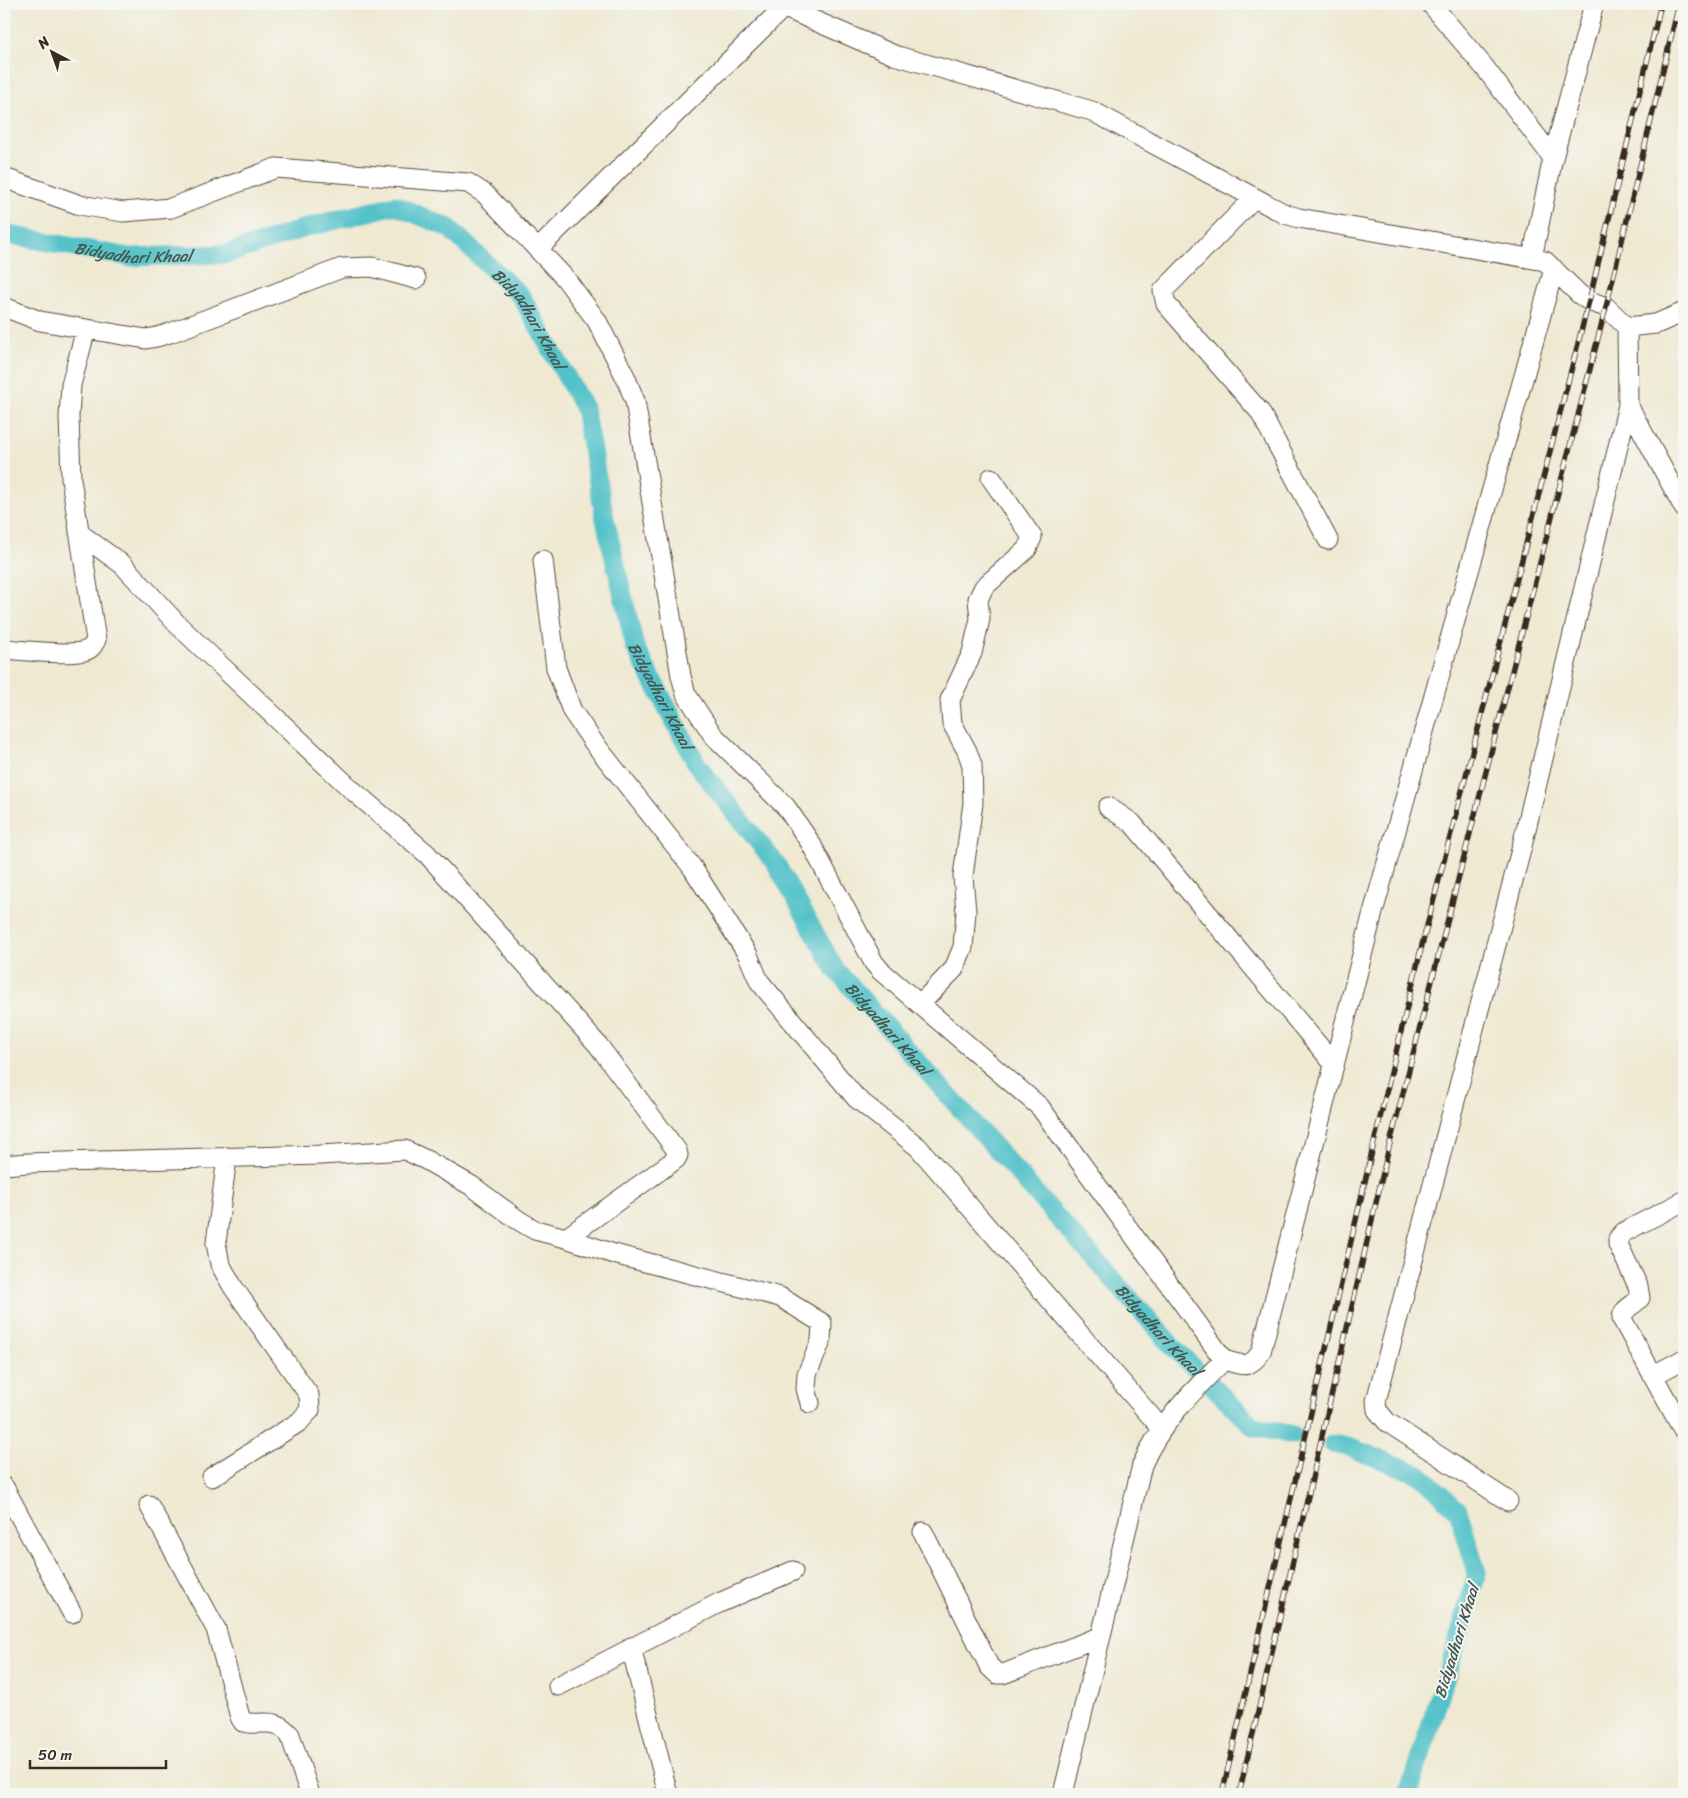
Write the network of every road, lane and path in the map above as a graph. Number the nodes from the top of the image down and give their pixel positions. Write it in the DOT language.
graph roads {
  1 [pos="1431,4"];
  2 [pos="1594,4"];
  3 [pos="787,7"];
  4 [pos="1553,158"];
  5 [pos="4,178"];
  6 [pos="1254,198"];
  7 [pos="538,249"];
  8 [pos="1532,258"];
  9 [pos="1554,269"];
  10 [pos="416,279"];
  11 [pos="4,307"];
  12 [pos="1684,312"];
  13 [pos="1626,327"];
  14 [pos="86,329"];
  15 [pos="1628,405"];
  16 [pos="991,478"];
  17 [pos="1684,508"];
  18 [pos="80,532"];
  19 [pos="1328,540"];
  20 [pos="543,560"];
  21 [pos="4,649"];
  22 [pos="1108,807"];
  23 [pos="920,1004"];
  24 [pos="1334,1064"];
  25 [pos="228,1158"];
  26 [pos="4,1165"];
  27 [pos="1684,1201"];
  28 [pos="566,1238"];
  29 [pos="1684,1358"];
  30 [pos="1224,1360"];
  31 [pos="1654,1375"];
  32 [pos="810,1403"];
  33 [pos="1161,1428"];
  34 [pos="1684,1432"];
  35 [pos="212,1477"];
  36 [pos="4,1487"];
  37 [pos="1508,1501"];
  38 [pos="149,1505"];
  39 [pos="923,1532"];
  40 [pos="793,1571"];
  41 [pos="72,1614"];
  42 [pos="1099,1637"];
  43 [pos="631,1647"];
  44 [pos="558,1686"];
  45 [pos="310,1794"];
  46 [pos="668,1794"];
  47 [pos="1063,1794"];
  1 -- 4 [label="street"];
  2 -- 4 [label="street"];
  3 -- 6 [label="street"];
  3 -- 7 [label="street"];
  4 -- 8 [label="street"];
  5 -- 7 [label="street"];
  6 -- 8 [label="street"];
  6 -- 19 [label="street"];
  7 -- 23 [label="street"];
  8 -- 9 [label="street"];
  9 -- 13 [label="street"];
  9 -- 24 [label="street"];
  10 -- 14 [label="street"];
  11 -- 14 [label="street"];
  12 -- 13 [label="street"];
  13 -- 15 [label="street"];
  14 -- 18 [label="street"];
  15 -- 17 [label="street"];
  15 -- 37 [label="street"];
  16 -- 23 [label="street"];
  18 -- 21 [label="street"];
  18 -- 28 [label="street"];
  20 -- 33 [label="street"];
  22 -- 24 [label="street"];
  23 -- 30 [label="street"];
  24 -- 30 [label="street"];
  25 -- 26 [label="street"];
  25 -- 28 [label="street"];
  25 -- 35 [label="street"];
  27 -- 31 [label="street"];
  28 -- 32 [label="street"];
  29 -- 31 [label="street"];
  30 -- 33 [label="street"];
  31 -- 34 [label="street"];
  33 -- 42 [label="street"];
  36 -- 41 [label="street"];
  38 -- 45 [label="street"];
  39 -- 42 [label="street"];
  40 -- 43 [label="street"];
  42 -- 47 [label="street"];
  43 -- 44 [label="street"];
  43 -- 46 [label="street"];
}
